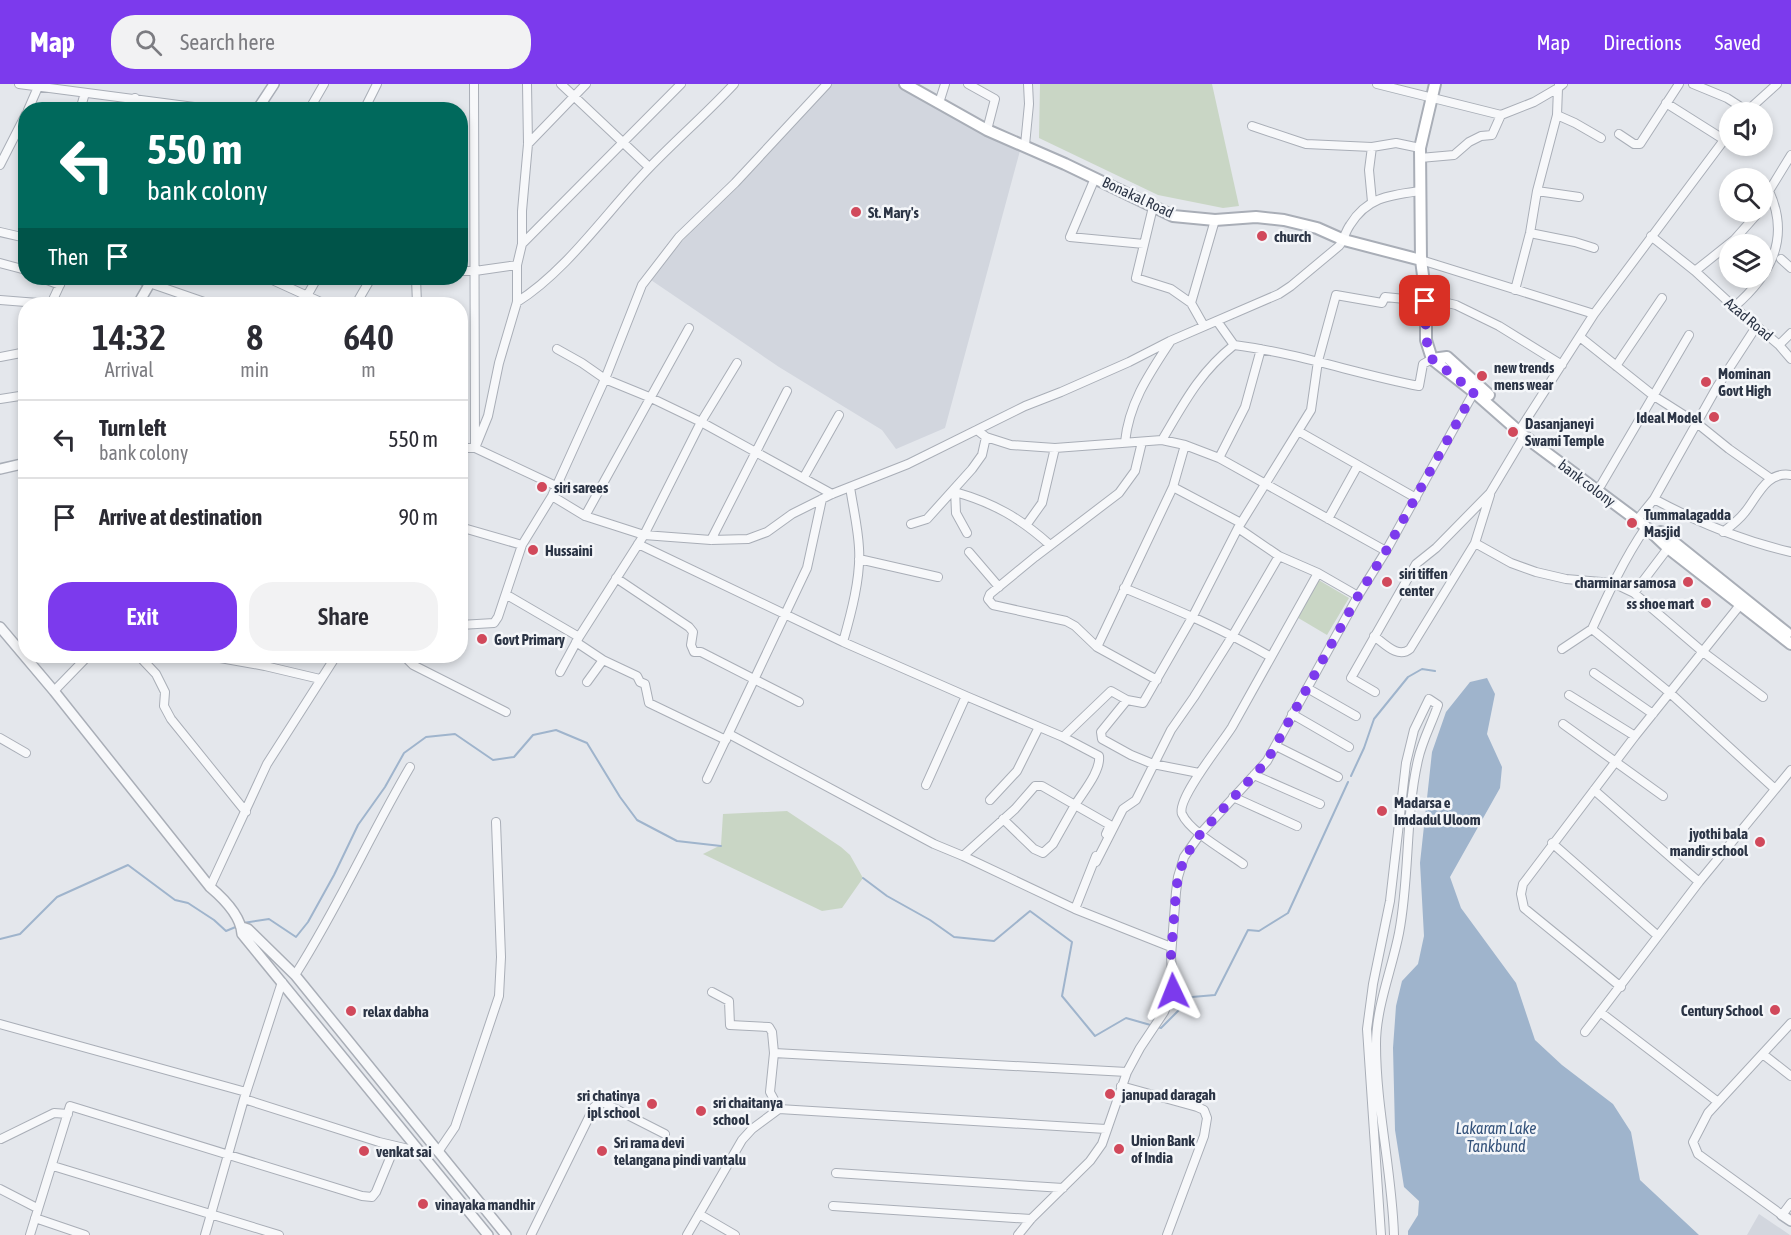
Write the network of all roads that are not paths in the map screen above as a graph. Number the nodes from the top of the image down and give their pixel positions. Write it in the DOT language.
graph roads {
  1 [pos="19,84"];
  2 [pos="274,84"];
  3 [pos="324,84"];
  4 [pos="377,84"];
  5 [pos="474,84"];
  6 [pos="527,84"];
  7 [pos="561,84"];
  8 [pos="586,84"];
  9 [pos="681,84"];
  10 [pos="734,84"];
  11 [pos="827,84"];
  12 [pos="945,84"];
  13 [pos="968,84"];
  14 [pos="1028,84"];
  15 [pos="1377,84"];
  16 [pos="1435,84"];
  17 [pos="1679,84"];
  18 [pos="1693,84"];
  19 [pos="1777,84"];
  20 [pos="908,85"];
  21 [pos="1560,86"];
  22 [pos="38,87"];
  23 [pos="85,93"];
  24 [pos="574,96"];
  25 [pos="135,98"];
  26 [pos="1431,99"];
  27 [pos="31,102"];
  28 [pos="82,102"];
  29 [pos="135,102"];
  30 [pos="159,102"];
  31 [pos="262,102"];
  32 [pos="314,102"];
  33 [pos="368,102"];
  34 [pos="939,102"];
  35 [pos="1732,102"];
  36 [pos="1757,102"];
  37 [pos="1666,103"];
  38 [pos="1557,115"];
  39 [pos="1501,116"];
  40 [pos="1252,126"];
  41 [pos="18,130"];
  42 [pos="987,130"];
  43 [pos="1619,134"];
  44 [pos="1719,137"];
  45 [pos="1601,138"];
  46 [pos="624,142"];
  47 [pos="528,144"];
  48 [pos="1025,145"];
  49 [pos="1372,147"];
  50 [pos="1719,147"];
  51 [pos="1420,153"];
  52 [pos="1791,155"];
  53 [pos="0,165"];
  54 [pos="650,167"];
  55 [pos="1095,178"];
  56 [pos="1773,184"];
  57 [pos="1420,191"];
  58 [pos="1537,191"];
  59 [pos="1773,195"];
  60 [pos="1579,197"];
  61 [pos="1372,202"];
  62 [pos="1153,207"];
  63 [pos="1215,220"];
  64 [pos="1750,222"];
  65 [pos="0,232"];
  66 [pos="1530,233"];
  67 [pos="18,236"];
  68 [pos="1651,236"];
  69 [pos="1344,240"];
  70 [pos="522,244"];
  71 [pos="1144,244"];
  72 [pos="1594,248"];
  73 [pos="1781,259"];
  74 [pos="1422,260"];
  75 [pos="0,263"];
  76 [pos="517,265"];
  77 [pos="18,268"];
  78 [pos="1791,268"];
  79 [pos="468,271"];
  80 [pos="475,271"];
  81 [pos="1695,271"];
  82 [pos="164,285"];
  83 [pos="283,285"];
  84 [pos="313,285"];
  85 [pos="1515,290"];
  86 [pos="307,296"];
  87 [pos="193,297"];
  88 [pos="1662,297"];
  89 [pos="0,300"];
  90 [pos="1425,300"];
  91 [pos="18,301"];
  92 [pos="517,302"];
  93 [pos="1191,303"];
  94 [pos="1734,307"];
  95 [pos="1594,314"];
  96 [pos="1217,321"];
  97 [pos="1204,326"];
  98 [pos="1756,327"];
  99 [pos="689,328"];
  100 [pos="1791,333"];
  101 [pos="1689,335"];
  102 [pos="1580,338"];
  103 [pos="1170,341"];
  104 [pos="1234,345"];
  105 [pos="1779,345"];
  106 [pos="557,349"];
  107 [pos="1261,349"];
  108 [pos="18,354"];
  109 [pos="0,357"];
  110 [pos="1432,359"];
  111 [pos="1791,359"];
  112 [pos="1318,361"];
  113 [pos="737,363"];
  114 [pos="1562,365"];
  115 [pos="1616,366"];
  116 [pos="605,379"];
  117 [pos="788,391"];
  118 [pos="1474,392"];
  119 [pos="18,396"];
  120 [pos="1654,396"];
  121 [pos="649,397"];
  122 [pos="0,399"];
  123 [pos="839,415"];
  124 [pos="701,422"];
  125 [pos="1698,424"];
  126 [pos="977,430"];
  127 [pos="1298,431"];
  128 [pos="1522,431"];
  129 [pos="986,437"];
  130 [pos="1162,440"];
  131 [pos="1125,442"];
  132 [pos="1142,442"];
  133 [pos="1185,445"];
  134 [pos="468,448"];
  135 [pos="475,448"];
  136 [pos="1055,448"];
  137 [pos="755,451"];
  138 [pos="1219,458"];
  139 [pos="18,465"];
  140 [pos="1358,465"];
  141 [pos="0,469"];
  142 [pos="1791,476"];
  143 [pos="804,477"];
  144 [pos="1770,478"];
  145 [pos="1264,483"];
  146 [pos="1601,485"];
  147 [pos="556,486"];
  148 [pos="850,487"];
  149 [pos="1173,487"];
  150 [pos="955,489"];
  151 [pos="1490,493"];
  152 [pos="832,494"];
  153 [pos="552,496"];
  154 [pos="1416,498"];
  155 [pos="822,499"];
  156 [pos="1654,499"];
  157 [pos="585,516"];
  158 [pos="1639,518"];
  159 [pos="1328,519"];
  160 [pos="911,524"];
  161 [pos="1027,524"];
  162 [pos="1239,526"];
  163 [pos="1647,527"];
  164 [pos="468,529"];
  165 [pos="967,532"];
  166 [pos="1723,532"];
  167 [pos="644,535"];
  168 [pos="711,540"];
  169 [pos="1475,543"];
  170 [pos="638,544"];
  171 [pos="522,545"];
  172 [pos="1050,545"];
  173 [pos="1668,548"];
  174 [pos="1386,551"];
  175 [pos="969,552"];
  176 [pos="1791,552"];
  177 [pos="1279,556"];
  178 [pos="859,559"];
  179 [pos="1318,573"];
  180 [pos="616,578"];
  181 [pos="938,578"];
  182 [pos="1613,583"];
  183 [pos="999,587"];
  184 [pos="1124,588"];
  185 [pos="1634,593"];
  186 [pos="507,595"];
  187 [pos="1358,596"];
  188 [pos="1740,605"];
  189 [pos="786,615"];
  190 [pos="1192,615"];
  191 [pos="468,625"];
  192 [pos="0,627"];
  193 [pos="1592,629"];
  194 [pos="1233,635"];
  195 [pos="1374,636"];
  196 [pos="1791,636"];
  197 [pos="577,640"];
  198 [pos="843,642"];
  199 [pos="1791,644"];
  200 [pos="1097,647"];
  201 [pos="18,648"];
  202 [pos="1562,649"];
  203 [pos="1703,652"];
  204 [pos="1270,657"];
  205 [pos="603,660"];
  206 [pos="30,663"];
  207 [pos="81,663"];
  208 [pos="146,663"];
  209 [pos="248,663"];
  210 [pos="266,663"];
  211 [pos="331,663"];
  212 [pos="411,663"];
  213 [pos="265,666"];
  214 [pos="560,672"];
  215 [pos="1594,673"];
  216 [pos="320,679"];
  217 [pos="753,679"];
  218 [pos="1157,680"];
  219 [pos="586,682"];
  220 [pos="1307,688"];
  221 [pos="54,691"];
  222 [pos="1375,692"];
  223 [pos="1670,693"];
  224 [pos="1569,695"];
  225 [pos="966,696"];
  226 [pos="1763,697"];
  227 [pos="1127,700"];
  228 [pos="799,702"];
  229 [pos="506,712"];
  230 [pos="1292,714"];
  231 [pos="1653,714"];
  232 [pos="1356,716"];
  233 [pos="1563,724"];
  234 [pos="1039,727"];
  235 [pos="1635,736"];
  236 [pos="728,737"];
  237 [pos="1063,737"];
  238 [pos="0,738"];
  239 [pos="1276,746"];
  240 [pos="1349,747"];
  241 [pos="26,753"];
  242 [pos="1615,762"];
  243 [pos="1153,764"];
  244 [pos="410,767"];
  245 [pos="1791,770"];
  246 [pos="1199,773"];
  247 [pos="1254,775"];
  248 [pos="1338,777"];
  249 [pos="707,779"];
  250 [pos="926,785"];
  251 [pos="1775,789"];
  252 [pos="1594,790"];
  253 [pos="1233,796"];
  254 [pos="1663,796"];
  255 [pos="990,800"];
  256 [pos="1320,804"];
  257 [pos="1075,805"];
  258 [pos="246,812"];
  259 [pos="1003,819"];
  260 [pos="496,822"];
  261 [pos="1297,826"];
  262 [pos="1201,833"];
  263 [pos="1552,843"];
  264 [pos="963,856"];
  265 [pos="1096,862"];
  266 [pos="1243,864"];
  267 [pos="1700,882"];
  268 [pos="210,887"];
  269 [pos="1075,909"];
  270 [pos="242,927"];
  271 [pos="1658,936"];
  272 [pos="1171,947"];
  273 [pos="295,975"];
  274 [pos="282,982"];
  275 [pos="1621,987"];
  276 [pos="711,992"];
  277 [pos="1600,1012"];
  278 [pos="0,1023"];
  279 [pos="1791,1023"];
  280 [pos="1585,1032"];
  281 [pos="774,1053"];
  282 [pos="1764,1055"];
  283 [pos="1127,1072"];
  284 [pos="1791,1076"];
  285 [pos="1121,1086"];
  286 [pos="245,1095"];
  287 [pos="1718,1102"];
  288 [pos="779,1109"];
  289 [pos="68,1114"];
  290 [pos="0,1129"];
  291 [pos="1106,1129"];
  292 [pos="665,1134"];
  293 [pos="0,1139"];
  294 [pos="395,1146"];
  295 [pos="417,1151"];
  296 [pos="438,1152"];
  297 [pos="227,1155"];
  298 [pos="53,1166"];
  299 [pos="836,1173"];
  300 [pos="1063,1188"];
  301 [pos="0,1189"];
  302 [pos="1791,1203"];
  303 [pos="833,1206"];
  304 [pos="37,1208"];
  305 [pos="211,1214"];
  306 [pos="699,1214"];
  307 [pos="1782,1215"];
  308 [pos="35,1218"];
  309 [pos="1031,1219"];
  310 [pos="1791,1221"];
  311 [pos="30,1235"];
  312 [pos="85,1235"];
  313 [pos="205,1235"];
  314 [pos="279,1235"];
  315 [pos="488,1235"];
  316 [pos="506,1235"];
  317 [pos="531,1235"];
  318 [pos="687,1235"];
  319 [pos="735,1235"];
  320 [pos="1018,1235"];
  321 [pos="1167,1235"];
  322 [pos="1381,1235"];
  323 [pos="1394,1235"];
  1 -- 22 [label="street"];
  2 -- 31 [label="street"];
  3 -- 32 [label="street"];
  4 -- 33 [label="street"];
  5 -- 80 [label="street"];
  6 -- 47 [label="street"];
  7 -- 24 [label="street"];
  8 -- 24 [label="street"];
  9 -- 46 [label="street"];
  10 -- 54 [label="street"];
  11 -- 116 [label="street"];
  12 -- 34 [label="street"];
  13 -- 42 [label="street"];
  14 -- 48 [label="street"];
  15 -- 26 [label="street"];
  16 -- 26 [label="main road"];
  17 -- 37 [label="street"];
  18 -- 35 [label="street"];
  19 -- 36 [label="street"];
  20 -- 34 [label="main road, Bonakal Road"];
  21 -- 38 [label="street"];
  21 -- 39 [label="street"];
  22 -- 23 [label="street"];
  22 -- 27 [label="street"];
  23 -- 25 [label="street"];
  23 -- 28 [label="street"];
  24 -- 46 [label="street"];
  24 -- 47 [label="street"];
  25 -- 29 [label="street"];
  25 -- 30 [label="street"];
  26 -- 39 [label="street"];
  26 -- 51 [label="main road"];
  34 -- 42 [label="main road, Bonakal Road"];
  37 -- 43 [label="street"];
  37 -- 44 [label="street"];
  38 -- 45 [label="street"];
  38 -- 58 [label="street"];
  39 -- 51 [label="street"];
  40 -- 49 [label="street"];
  41 -- 53 [label="street"];
  42 -- 48 [label="main road, Bonakal Road"];
  46 -- 54 [label="street"];
  46 -- 70 [label="street"];
  47 -- 70 [label="street"];
  48 -- 55 [label="main road, Bonakal Road"];
  49 -- 51 [label="street"];
  49 -- 61 [label="street"];
  50 -- 68 [label="street"];
  51 -- 57 [label="main road"];
  52 -- 56 [label="street"];
  54 -- 92 [label="street"];
  55 -- 62 [label="main road, Bonakal Road"];
  55 -- 71 [label="street"];
  57 -- 61 [label="street"];
  57 -- 74 [label="main road"];
  58 -- 60 [label="street"];
  58 -- 66 [label="street"];
  59 -- 73 [label="street"];
  61 -- 69 [label="street"];
  62 -- 63 [label="main road, Bonakal Road"];
  62 -- 71 [label="street"];
  63 -- 69 [label="main road, Bonakal Road"];
  63 -- 93 [label="street"];
  64 -- 81 [label="street"];
  65 -- 67 [label="street"];
  66 -- 72 [label="street"];
  66 -- 85 [label="street"];
  68 -- 81 [label="street, Azad Road"];
  68 -- 95 [label="street"];
  69 -- 74 [label="main road, Bonakal Road"];
  69 -- 96 [label="street"];
  70 -- 76 [label="street"];
  71 -- 93 [label="street"];
  73 -- 78 [label="street"];
  73 -- 94 [label="street"];
  74 -- 85 [label="street"];
  74 -- 90 [label="main road"];
  75 -- 77 [label="street"];
  76 -- 80 [label="street"];
  76 -- 92 [label="street"];
  79 -- 80 [label="street"];
  80 -- 135 [label="street"];
  81 -- 94 [label="street, Azad Road"];
  82 -- 87 [label="street"];
  83 -- 86 [label="street"];
  84 -- 86 [label="street"];
  85 -- 95 [label="street"];
  88 -- 115 [label="street"];
  89 -- 91 [label="street"];
  90 -- 110 [label="main road"];
  90 -- 112 [label="street"];
  90 -- 114 [label="street"];
  92 -- 135 [label="street"];
  93 -- 97 [label="street"];
  94 -- 98 [label="street, Azad Road"];
  95 -- 102 [label="street"];
  96 -- 97 [label="street"];
  96 -- 104 [label="street"];
  97 -- 103 [label="street"];
  98 -- 105 [label="street, Azad Road"];
  98 -- 125 [label="street"];
  99 -- 121 [label="street"];
  100 -- 105 [label="street"];
  101 -- 120 [label="street"];
  102 -- 114 [label="street"];
  102 -- 115 [label="street"];
  103 -- 126 [label="street"];
  103 -- 131 [label="street"];
  104 -- 107 [label="street"];
  104 -- 130 [label="street"];
  105 -- 111 [label="street, Azad Road"];
  106 -- 116 [label="street"];
  107 -- 112 [label="street"];
  107 -- 138 [label="street"];
  108 -- 109 [label="street"];
  110 -- 112 [label="street"];
  110 -- 118 [label="main road, bank colony"];
  110 -- 128 [label="main road"];
  112 -- 127 [label="street"];
  113 -- 124 [label="street"];
  114 -- 128 [label="street"];
  115 -- 120 [label="street"];
  116 -- 121 [label="street"];
  116 -- 147 [label="street"];
  117 -- 137 [label="street"];
  118 -- 128 [label="main road, bank colony"];
  118 -- 154 [label="street"];
  119 -- 122 [label="street"];
  120 -- 125 [label="street"];
  120 -- 146 [label="street"];
  121 -- 124 [label="street"];
  121 -- 157 [label="street"];
  123 -- 143 [label="street"];
  124 -- 137 [label="street"];
  124 -- 167 [label="street"];
  125 -- 144 [label="street"];
  125 -- 156 [label="street"];
  126 -- 129 [label="street"];
  126 -- 148 [label="street"];
  127 -- 140 [label="street"];
  127 -- 145 [label="street"];
  128 -- 146 [label="main road"];
  128 -- 151 [label="street"];
  128 -- 158 [label="main road, bank colony"];
  129 -- 136 [label="street"];
  129 -- 150 [label="street"];
  130 -- 132 [label="street"];
  130 -- 133 [label="street"];
  131 -- 132 [label="street"];
  131 -- 136 [label="street"];
  132 -- 172 [label="street"];
  133 -- 138 [label="street"];
  133 -- 149 [label="street"];
  134 -- 135 [label="street"];
  135 -- 147 [label="street"];
  136 -- 161 [label="street"];
  137 -- 143 [label="street"];
  137 -- 168 [label="street"];
  138 -- 145 [label="street"];
  139 -- 141 [label="street"];
  140 -- 154 [label="street"];
  140 -- 159 [label="street"];
  142 -- 144 [label="street"];
  143 -- 152 [label="street"];
  144 -- 166 [label="street"];
  145 -- 159 [label="street"];
  145 -- 162 [label="street"];
  146 -- 158 [label="main road"];
  147 -- 153 [label="street"];
  148 -- 152 [label="street"];
  148 -- 178 [label="street"];
  149 -- 162 [label="street"];
  149 -- 184 [label="street"];
  150 -- 160 [label="street"];
  150 -- 161 [label="street"];
  150 -- 165 [label="street"];
  151 -- 169 [label="street"];
  151 -- 195 [label="street"];
  152 -- 155 [label="street"];
  153 -- 157 [label="street"];
  153 -- 171 [label="street"];
  154 -- 174 [label="street"];
  155 -- 168 [label="street"];
  155 -- 189 [label="street"];
  156 -- 158 [label="street"];
  156 -- 166 [label="street"];
  157 -- 167 [label="street"];
  158 -- 163 [label="main road, bank colony"];
  158 -- 196 [label="main road"];
  159 -- 174 [label="street"];
  161 -- 172 [label="street"];
  162 -- 177 [label="street"];
  162 -- 190 [label="street"];
  163 -- 173 [label="main road, bank colony"];
  163 -- 182 [label="street"];
  164 -- 171 [label="street"];
  166 -- 176 [label="street"];
  167 -- 168 [label="street"];
  167 -- 170 [label="street"];
  169 -- 182 [label="street"];
  169 -- 195 [label="street"];
  170 -- 180 [label="street"];
  170 -- 189 [label="street"];
  171 -- 186 [label="street"];
  172 -- 183 [label="street"];
  173 -- 185 [label="street"];
  173 -- 188 [label="main road, bank colony"];
  174 -- 187 [label="street"];
  175 -- 183 [label="street"];
  177 -- 179 [label="street"];
  177 -- 194 [label="street"];
  178 -- 181 [label="street"];
  178 -- 198 [label="street"];
  179 -- 187 [label="street"];
  179 -- 204 [label="street"];
  180 -- 197 [label="street"];
  180 -- 217 [label="street"];
  182 -- 185 [label="street"];
  182 -- 193 [label="street"];
  183 -- 200 [label="street"];
  184 -- 190 [label="street"];
  184 -- 200 [label="street"];
  185 -- 203 [label="street"];
  186 -- 191 [label="street"];
  186 -- 197 [label="street"];
  187 -- 220 [label="street"];
  188 -- 199 [label="main road, bank colony"];
  188 -- 203 [label="street"];
  189 -- 198 [label="street"];
  189 -- 217 [label="street"];
  190 -- 194 [label="street"];
  190 -- 218 [label="street"];
  192 -- 201 [label="street"];
  193 -- 202 [label="street"];
  193 -- 223 [label="street"];
  194 -- 204 [label="street"];
  194 -- 243 [label="street"];
  195 -- 222 [label="street"];
  197 -- 205 [label="street"];
  197 -- 214 [label="street"];
  198 -- 225 [label="street"];
  200 -- 218 [label="street"];
  203 -- 223 [label="street"];
  203 -- 226 [label="street"];
  204 -- 246 [label="street"];
  205 -- 219 [label="street"];
  205 -- 236 [label="street"];
  206 -- 221 [label="street"];
  207 -- 221 [label="street"];
  208 -- 258 [label="street"];
  209 -- 213 [label="street"];
  210 -- 213 [label="street"];
  211 -- 216 [label="street"];
  212 -- 229 [label="street"];
  213 -- 216 [label="street"];
  215 -- 231 [label="street"];
  216 -- 258 [label="street"];
  217 -- 228 [label="street"];
  217 -- 236 [label="street"];
  218 -- 227 [label="street"];
  220 -- 230 [label="street"];
  220 -- 232 [label="street"];
  221 -- 268 [label="street"];
  223 -- 231 [label="street"];
  223 -- 251 [label="street"];
  224 -- 235 [label="street"];
  225 -- 234 [label="street"];
  225 -- 250 [label="street"];
  227 -- 237 [label="street"];
  227 -- 243 [label="street"];
  230 -- 239 [label="street"];
  230 -- 240 [label="street"];
  231 -- 235 [label="street"];
  233 -- 242 [label="street"];
  234 -- 237 [label="street"];
  234 -- 255 [label="street"];
  235 -- 242 [label="street"];
  236 -- 249 [label="street"];
  236 -- 264 [label="street"];
  237 -- 257 [label="street"];
  238 -- 241 [label="street"];
  239 -- 247 [label="street"];
  239 -- 248 [label="street"];
  242 -- 252 [label="street"];
  242 -- 254 [label="street"];
  243 -- 246 [label="street"];
  243 -- 265 [label="street"];
  244 -- 273 [label="street"];
  245 -- 251 [label="street"];
  246 -- 262 [label="street"];
  247 -- 253 [label="street"];
  247 -- 256 [label="street"];
  251 -- 267 [label="street"];
  252 -- 263 [label="street"];
  252 -- 267 [label="street"];
  253 -- 261 [label="street"];
  253 -- 262 [label="street"];
  257 -- 259 [label="street"];
  257 -- 259 [label="street"];
  257 -- 269 [label="street"];
  258 -- 268 [label="street"];
  259 -- 264 [label="street"];
  260 -- 296 [label="street"];
  262 -- 266 [label="street"];
  262 -- 272 [label="street"];
  263 -- 271 [label="street"];
  263 -- 275 [label="street"];
  264 -- 269 [label="street"];
  267 -- 271 [label="street"];
  268 -- 270 [label="street"];
  269 -- 272 [label="street"];
  270 -- 273 [label="street"];
  270 -- 274 [label="street"];
  271 -- 275 [label="street"];
  272 -- 283 [label="street"];
  273 -- 296 [label="street"];
  274 -- 286 [label="street"];
  274 -- 295 [label="street"];
  275 -- 277 [label="street"];
  276 -- 281 [label="street"];
  277 -- 280 [label="street"];
  277 -- 287 [label="street"];
  278 -- 286 [label="street"];
  279 -- 282 [label="street"];
  281 -- 283 [label="street"];
  281 -- 288 [label="street"];
  282 -- 284 [label="street"];
  282 -- 287 [label="street"];
  283 -- 285 [label="street"];
  285 -- 291 [label="street"];
  285 -- 321 [label="street"];
  286 -- 294 [label="street"];
  286 -- 297 [label="street"];
  287 -- 307 [label="street"];
  288 -- 291 [label="street"];
  288 -- 306 [label="street"];
  289 -- 293 [label="street"];
  289 -- 297 [label="street"];
  289 -- 298 [label="street"];
  290 -- 293 [label="street"];
  291 -- 300 [label="street"];
  292 -- 317 [label="street"];
  294 -- 295 [label="street"];
  294 -- 297 [label="street"];
  295 -- 315 [label="street"];
  296 -- 316 [label="street"];
  297 -- 305 [label="street"];
  298 -- 304 [label="street"];
  298 -- 305 [label="street"];
  299 -- 300 [label="street"];
  300 -- 309 [label="street"];
  301 -- 304 [label="street"];
  302 -- 307 [label="street"];
  303 -- 309 [label="street"];
  304 -- 308 [label="street"];
  305 -- 313 [label="street"];
  305 -- 314 [label="street"];
  306 -- 318 [label="street"];
  306 -- 319 [label="street"];
  307 -- 310 [label="street"];
  308 -- 311 [label="street"];
  308 -- 312 [label="street"];
  309 -- 320 [label="street"];
  322 -- 323 [label="street"];
}
